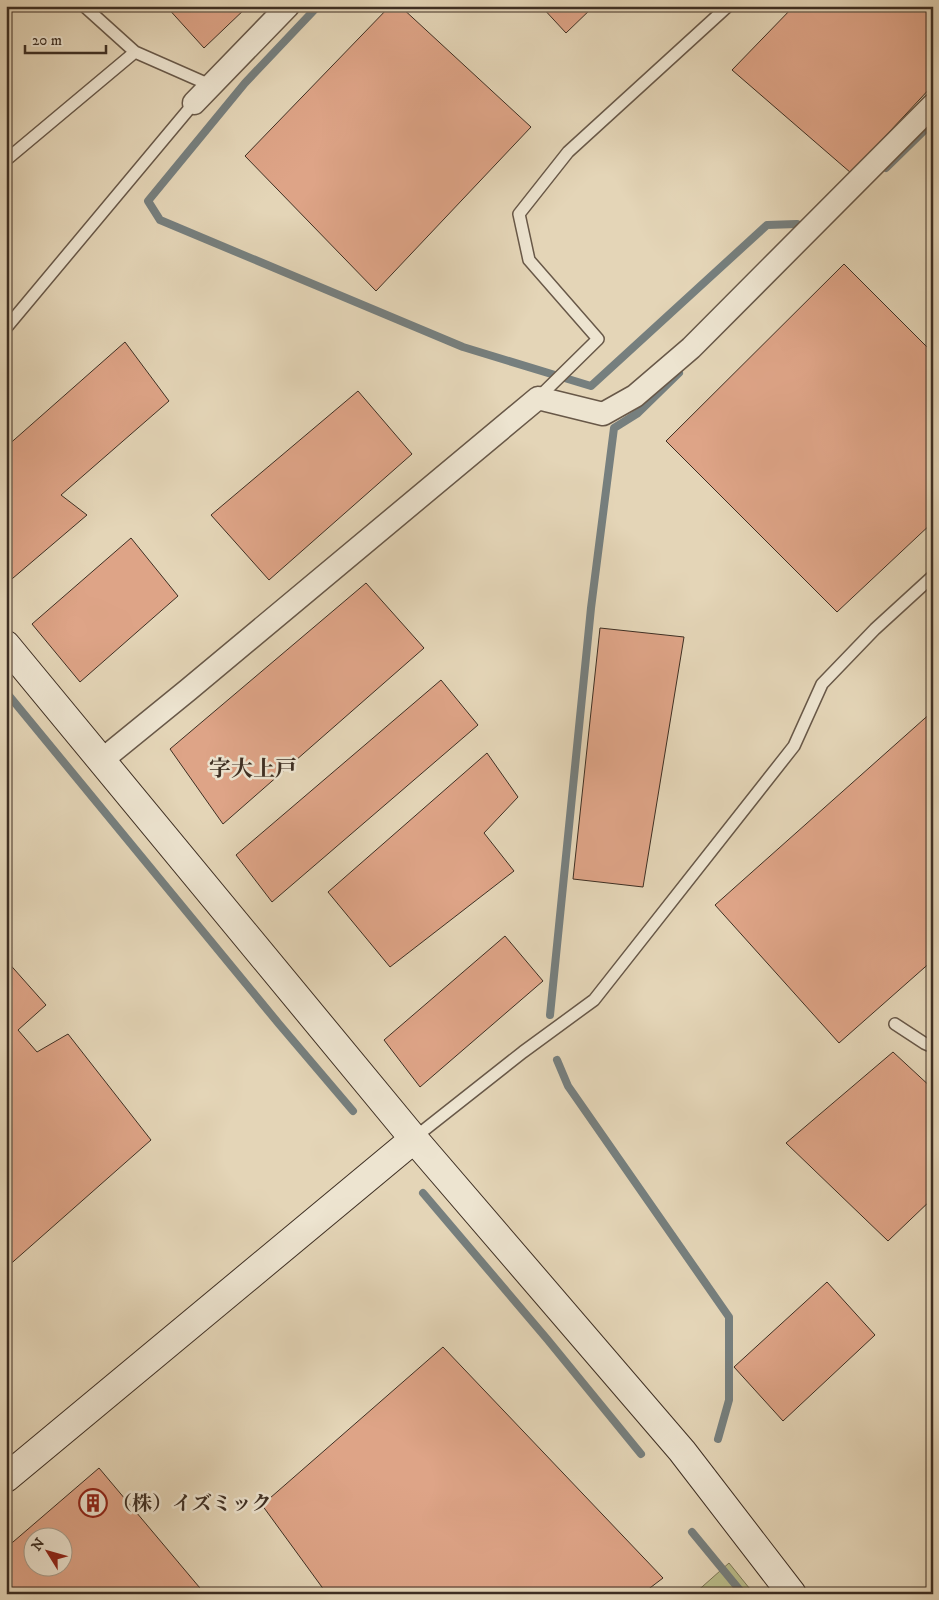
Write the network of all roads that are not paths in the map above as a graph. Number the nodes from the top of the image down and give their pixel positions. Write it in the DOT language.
graph roads {
  1 [pos="84,6"];
  2 [pos="288,6"];
  3 [pos="728,6"];
  4 [pos="135,52"];
  5 [pos="210,86"];
  6 [pos="194,103"];
  7 [pos="933,105"];
  8 [pos="6,160"];
  9 [pos="6,328"];
  10 [pos="544,392"];
  11 [pos="933,576"];
  12 [pos="6,645"];
  13 [pos="102,760"];
  14 [pos="895,1024"];
  15 [pos="933,1047"];
  16 [pos="414,1139"];
  17 [pos="6,1478"];
  18 [pos="792,1594"];
  1 -- 4 [label="lane"];
  2 -- 5 [label="street"];
  3 -- 10 [label="lane"];
  4 -- 5 [label="lane"];
  4 -- 8 [label="lane"];
  5 -- 6 [label="street"];
  6 -- 9 [label="lane"];
  7 -- 10 [label="street"];
  10 -- 13 [label="street"];
  11 -- 16 [label="lane"];
  12 -- 13 [label="street"];
  13 -- 16 [label="street"];
  14 -- 15 [label="lane"];
  16 -- 17 [label="street"];
  16 -- 18 [label="street"];
}
